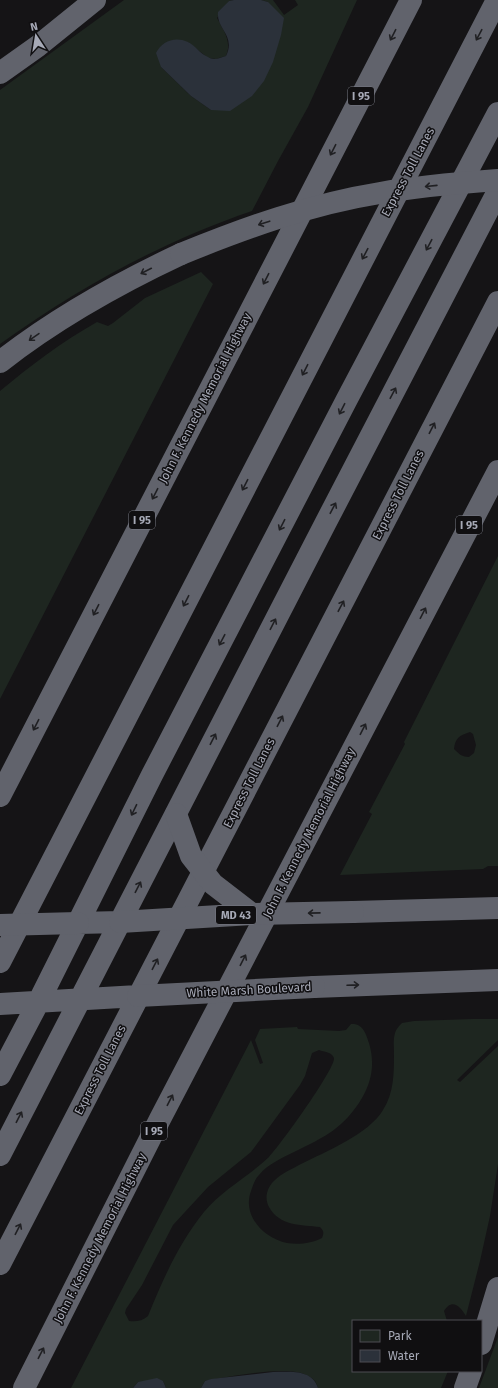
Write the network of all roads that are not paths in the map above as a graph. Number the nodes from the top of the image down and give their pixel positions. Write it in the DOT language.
graph roads {
  1 [pos="89,0"];
  2 [pos="95,0"];
  3 [pos="411,0"];
  4 [pos="497,0"];
  5 [pos="0,55"];
  6 [pos="0,73"];
  7 [pos="498,113"];
  8 [pos="498,180"];
  9 [pos="498,191"];
  10 [pos="498,302"];
  11 [pos="0,362"];
  12 [pos="498,471"];
  13 [pos="0,796"];
  14 [pos="176,814"];
  15 [pos="498,908"];
  16 [pos="252,914"];
  17 [pos="120,922"];
  18 [pos="78,923"];
  19 [pos="0,925"];
  20 [pos="0,962"];
  21 [pos="498,980"];
  22 [pos="80,999"];
  23 [pos="39,1001"];
  24 [pos="0,1004"];
  25 [pos="0,1075"];
  26 [pos="1,1153"];
  27 [pos="0,1264"];
  28 [pos="498,1288"];
  29 [pos="482,1341"];
  30 [pos="471,1372"];
  31 [pos="24,1388"];
  32 [pos="464,1388"];
  1 -- 5 [label="highway"];
  2 -- 6 [label="highway"];
  3 -- 13 [label="highway, John F. Kennedy Memorial Highway / I 95, one-way"];
  4 -- 20 [label="highway, Express Toll Lanes, one-way"];
  7 -- 18 [label="highway, one-way"];
  8 -- 11 [label="highway, one-way, bridge"];
  14 -- 9 [label="highway, one-way"];
  27 -- 10 [label="highway, Express Toll Lanes, one-way"];
  31 -- 12 [label="highway, John F. Kennedy Memorial Highway / I 95, one-way"];
  14 -- 16 [label="highway, bridge"];
  17 -- 14 [label="highway, one-way"];
  15 -- 16 [label="highway, MD 43, one-way, bridge"];
  16 -- 17 [label="highway, MD 43, bridge"];
  17 -- 18 [label="highway, MD 43"];
  17 -- 22 [label="highway"];
  18 -- 19 [label="highway, MD 43, bridge"];
  18 -- 23 [label="highway"];
  22 -- 21 [label="highway, White Marsh Boulevard, one-way, bridge"];
  22 -- 23 [label="highway, White Marsh Boulevard"];
  26 -- 22 [label="highway, one-way"];
  23 -- 24 [label="highway, White Marsh Boulevard"];
  23 -- 25 [label="highway"];
  28 -- 29 [label="highway"];
  30 -- 32 [label="highway"];
}
